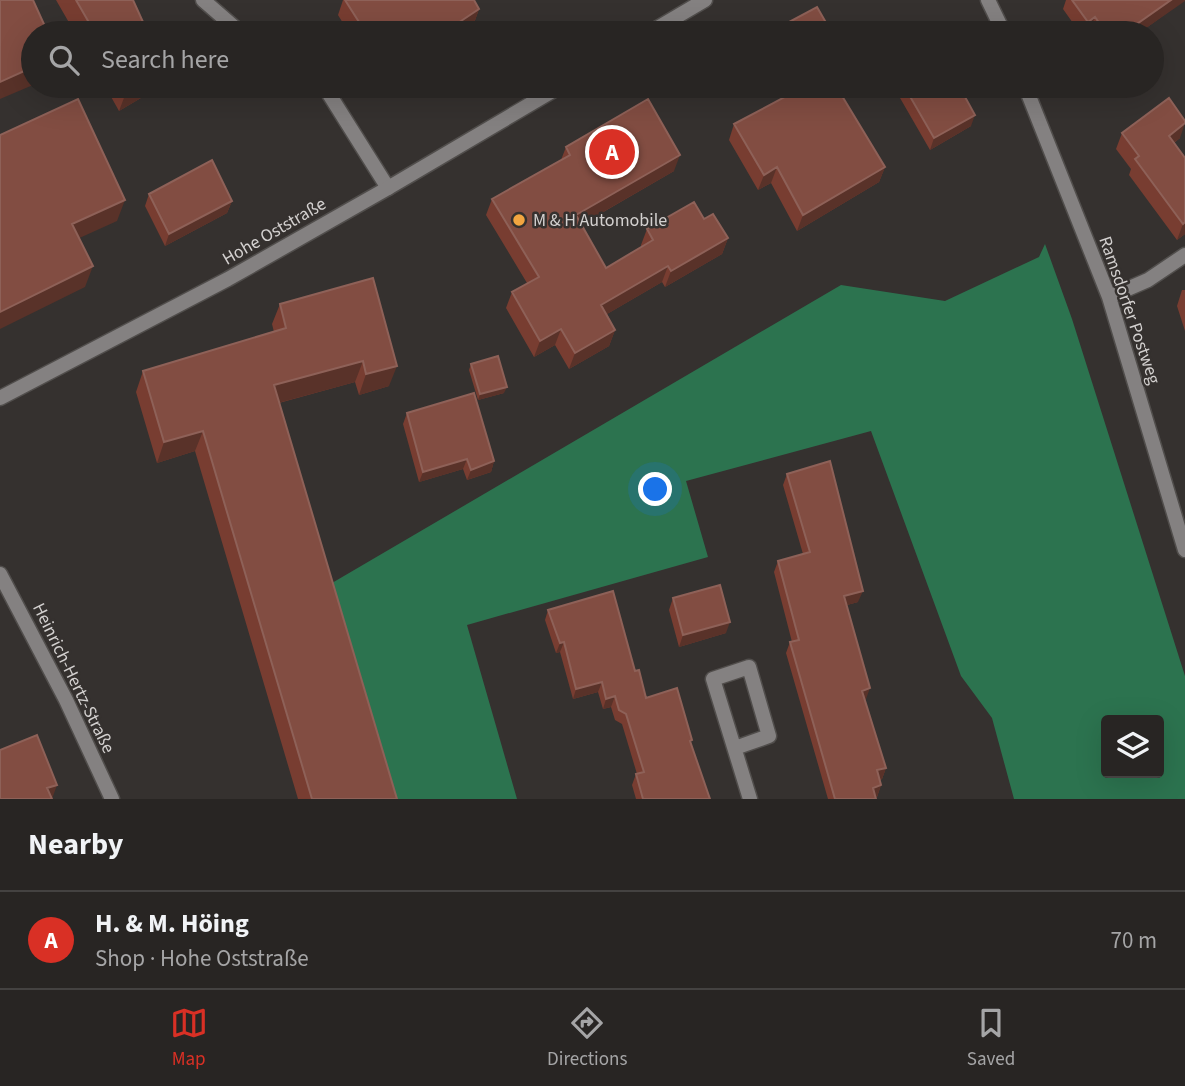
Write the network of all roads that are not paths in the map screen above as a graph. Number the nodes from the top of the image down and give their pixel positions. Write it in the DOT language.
graph roads {
  1 [pos="203,0"];
  2 [pos="705,0"];
  3 [pos="988,0"];
  4 [pos="227,21"];
  5 [pos="669,21"];
  6 [pos="998,21"];
  7 [pos="332,98"];
  8 [pos="541,98"];
  9 [pos="1030,98"];
  10 [pos="388,188"];
  11 [pos="1185,255"];
  12 [pos="1109,297"];
  13 [pos="0,398"];
  14 [pos="1185,550"];
  15 [pos="0,574"];
  16 [pos="735,748"];
  17 [pos="112,799"];
  18 [pos="750,799"];
  1 -- 4 [label="street"];
  2 -- 5 [label="street"];
  3 -- 6 [label="street"];
  7 -- 10 [label="street"];
  8 -- 10 [label="street, Hohe Oststraße"];
  9 -- 12 [label="street, Ramsdorfer Postweg"];
  10 -- 13 [label="street, Hohe Oststraße"];
  11 -- 12 [label="street"];
  12 -- 14 [label="street, Ramsdorfer Postweg"];
  15 -- 17 [label="street, Heinrich-Hertz-Straße"];
  16 -- 16 [label="street"];
  16 -- 18 [label="street"];
}
